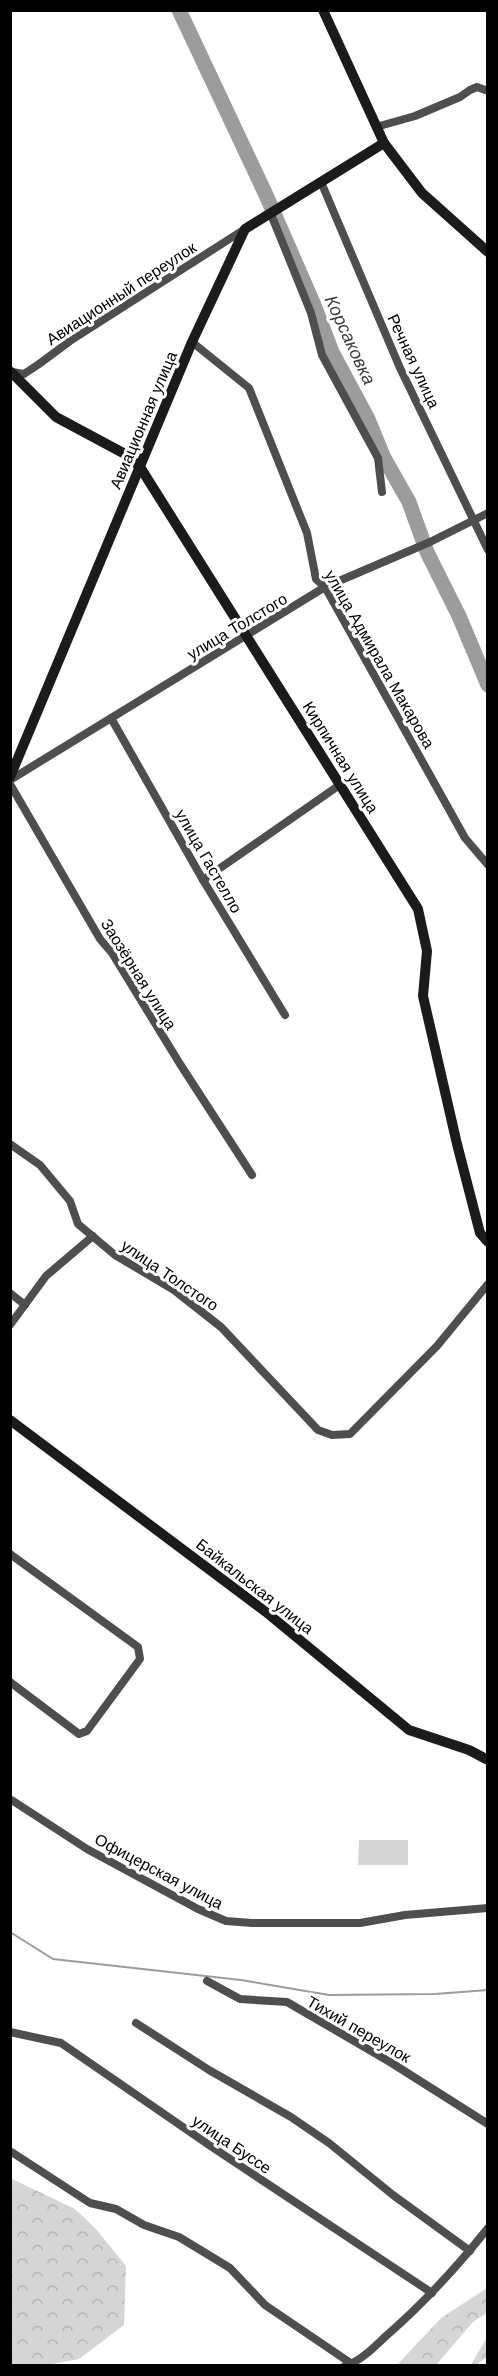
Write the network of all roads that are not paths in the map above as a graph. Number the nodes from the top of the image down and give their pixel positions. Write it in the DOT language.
graph roads {
  1 [pos="323,10"];
  2 [pos="488,91"];
  3 [pos="376,127"];
  4 [pos="384,143"];
  5 [pos="321,182"];
  6 [pos="273,213"];
  7 [pos="245,229"];
  8 [pos="488,252"];
  9 [pos="192,342"];
  10 [pos="11,372"];
  11 [pos="140,467"];
  12 [pos="382,492"];
  13 [pos="488,513"];
  14 [pos="474,519"];
  15 [pos="488,550"];
  16 [pos="326,587"];
  17 [pos="246,636"];
  18 [pos="111,718"];
  19 [pos="10,780"];
  20 [pos="340,784"];
  21 [pos="488,865"];
  22 [pos="203,880"];
  23 [pos="285,1015"];
  24 [pos="10,1144"];
  25 [pos="252,1175"];
  26 [pos="93,1236"];
  27 [pos="488,1242"];
  28 [pos="488,1284"];
  29 [pos="10,1293"];
  30 [pos="26,1305"];
  31 [pos="10,1325"];
  32 [pos="10,1420"];
  33 [pos="10,1554"];
  34 [pos="10,1682"];
  35 [pos="488,1760"];
  36 [pos="10,1799"];
  37 [pos="488,1908"];
  38 [pos="207,1981"];
  39 [pos="136,2023"];
  40 [pos="10,2032"];
  41 [pos="488,2124"];
  42 [pos="10,2151"];
  43 [pos="488,2228"];
  44 [pos="470,2251"];
  45 [pos="432,2293"];
  46 [pos="349,2365"];
  1 -- 3 [label="street"];
  2 -- 3 [label="street"];
  3 -- 4 [label="street"];
  4 -- 5 [label="street"];
  4 -- 8 [label="street"];
  5 -- 6 [label="street"];
  5 -- 14 [label="street, Речная улица"];
  6 -- 7 [label="street"];
  6 -- 12 [label="street"];
  7 -- 9 [label="street, Авиационная улица"];
  7 -- 10 [label="street, Авиационный переулок"];
  9 -- 11 [label="street, Авиационная улица"];
  9 -- 16 [label="street, улица Адмирала Макарова"];
  10 -- 11 [label="street, Кирпичная улица"];
  11 -- 17 [label="street, Кирпичная улица"];
  11 -- 19 [label="street, Авиационная улица"];
  13 -- 14 [label="street, улица Толстого"];
  14 -- 15 [label="street, Речная улица"];
  14 -- 16 [label="street, улица Толстого"];
  16 -- 17 [label="street, улица Толстого"];
  16 -- 21 [label="street, улица Адмирала Макарова"];
  17 -- 18 [label="street, улица Толстого"];
  17 -- 20 [label="street, Кирпичная улица"];
  18 -- 19 [label="street, улица Толстого"];
  18 -- 22 [label="street, улица Гастелло"];
  19 -- 25 [label="street, Заозёрная улица"];
  20 -- 22 [label="street"];
  20 -- 27 [label="street, Кирпичная улица"];
  22 -- 23 [label="street, улица Гастелло"];
  24 -- 26 [label="street, улица Толстого"];
  26 -- 28 [label="street, улица Толстого"];
  26 -- 30 [label="street"];
  29 -- 30 [label="street"];
  30 -- 31 [label="street"];
  32 -- 35 [label="street, Байкальская улица"];
  33 -- 34 [label="street"];
  36 -- 37 [label="street, Офицерская улица"];
  38 -- 41 [label="street, Тихий переулок"];
  39 -- 44 [label="street"];
  40 -- 45 [label="street, улица Буссе"];
  42 -- 46 [label="street"];
  43 -- 44 [label="street"];
  44 -- 45 [label="street"];
  45 -- 46 [label="street"];
}
